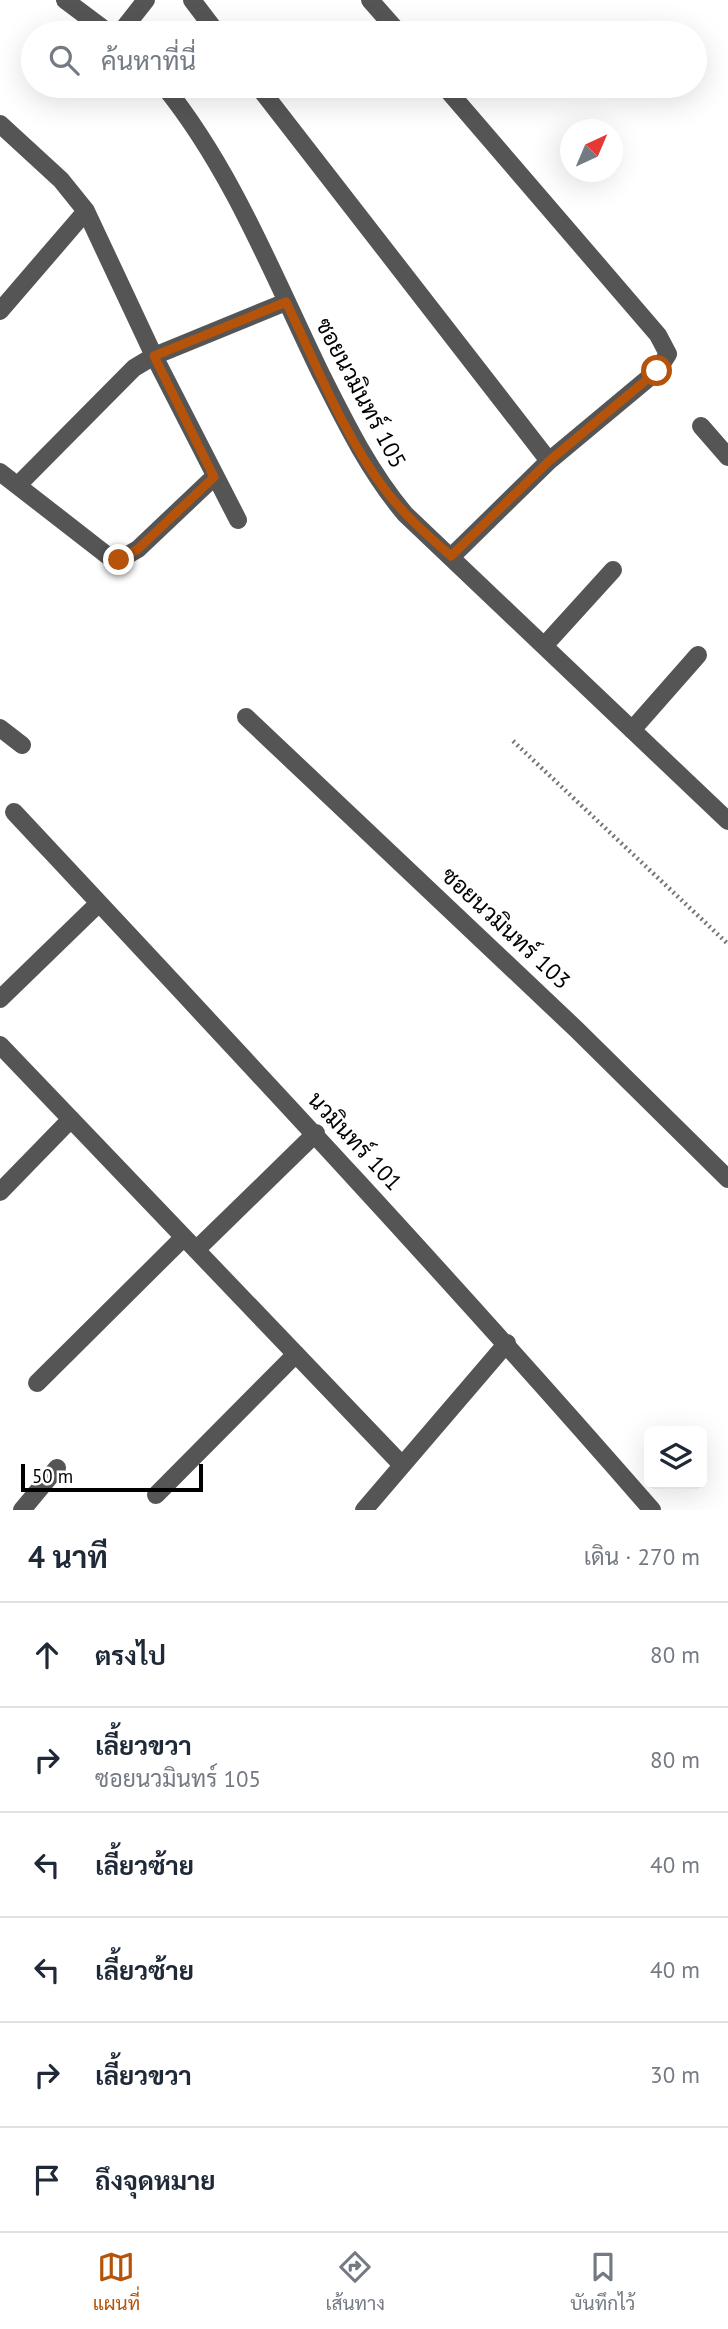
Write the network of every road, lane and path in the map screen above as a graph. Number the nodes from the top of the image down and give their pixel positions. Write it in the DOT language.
graph roads {
  1 [pos="65,0"];
  2 [pos="146,0"];
  3 [pos="192,0"];
  4 [pos="370,0"];
  5 [pos="94,21"];
  6 [pos="129,21"];
  7 [pos="208,21"];
  8 [pos="388,21"];
  9 [pos="173,98"];
  10 [pos="267,98"];
  11 [pos="454,98"];
  12 [pos="0,124"];
  13 [pos="86,211"];
  14 [pos="286,302"];
  15 [pos="0,311"];
  16 [pos="154,356"];
  17 [pos="701,426"];
  18 [pos="728,457"];
  19 [pos="549,461"];
  20 [pos="0,472"];
  21 [pos="214,477"];
  22 [pos="18,485"];
  23 [pos="238,520"];
  24 [pos="451,556"];
  25 [pos="613,570"];
  26 [pos="544,646"];
  27 [pos="698,655"];
  28 [pos="246,717"];
  29 [pos="0,728"];
  30 [pos="632,730"];
  31 [pos="513,741"];
  32 [pos="22,745"];
  33 [pos="725,811"];
  34 [pos="14,812"];
  35 [pos="99,903"];
  36 [pos="728,944"];
  37 [pos="0,999"];
  38 [pos="0,1045"];
  39 [pos="71,1119"];
  40 [pos="316,1133"];
  41 [pos="728,1180"];
  42 [pos="0,1192"];
  43 [pos="190,1243"];
  44 [pos="507,1343"];
  45 [pos="296,1354"];
  46 [pos="37,1383"];
  47 [pos="402,1465"];
  48 [pos="57,1468"];
  49 [pos="156,1494"];
  50 [pos="22,1510"];
  51 [pos="364,1510"];
  52 [pos="652,1510"];
  1 -- 5 [label="street"];
  2 -- 6 [label="street"];
  3 -- 7 [label="street"];
  4 -- 8 [label="street"];
  9 -- 14 [label="street, ซอยนวมินทร์ 105"];
  10 -- 19 [label="street"];
  11 -- 19 [label="street"];
  12 -- 13 [label="street"];
  13 -- 15 [label="street"];
  13 -- 16 [label="street"];
  14 -- 16 [label="street"];
  14 -- 24 [label="street, ซอยนวมินทร์ 105"];
  16 -- 21 [label="street"];
  16 -- 22 [label="street"];
  17 -- 18 [label="street"];
  19 -- 24 [label="street"];
  20 -- 22 [label="street"];
  21 -- 22 [label="street"];
  21 -- 23 [label="street"];
  24 -- 26 [label="street, ซอยนวมินทร์ 105"];
  25 -- 26 [label="street"];
  26 -- 30 [label="street, ซอยนวมินทร์ 105"];
  27 -- 30 [label="street"];
  28 -- 41 [label="street, ซอยนวมินทร์ 103"];
  29 -- 32 [label="street"];
  30 -- 33 [label="street, ซอยนวมินทร์ 105"];
  31 -- 36 [label="path"];
  34 -- 35 [label="street, นวมินทร์ 101"];
  35 -- 37 [label="street"];
  35 -- 40 [label="street, นวมินทร์ 101"];
  38 -- 39 [label="street"];
  39 -- 42 [label="street"];
  39 -- 43 [label="street"];
  40 -- 43 [label="street"];
  40 -- 44 [label="street, นวมินทร์ 101"];
  43 -- 45 [label="street"];
  43 -- 46 [label="street"];
  44 -- 47 [label="street"];
  44 -- 52 [label="street, นวมินทร์ 101"];
  45 -- 47 [label="street"];
  45 -- 49 [label="street"];
  47 -- 51 [label="street"];
  48 -- 50 [label="street"];
}
